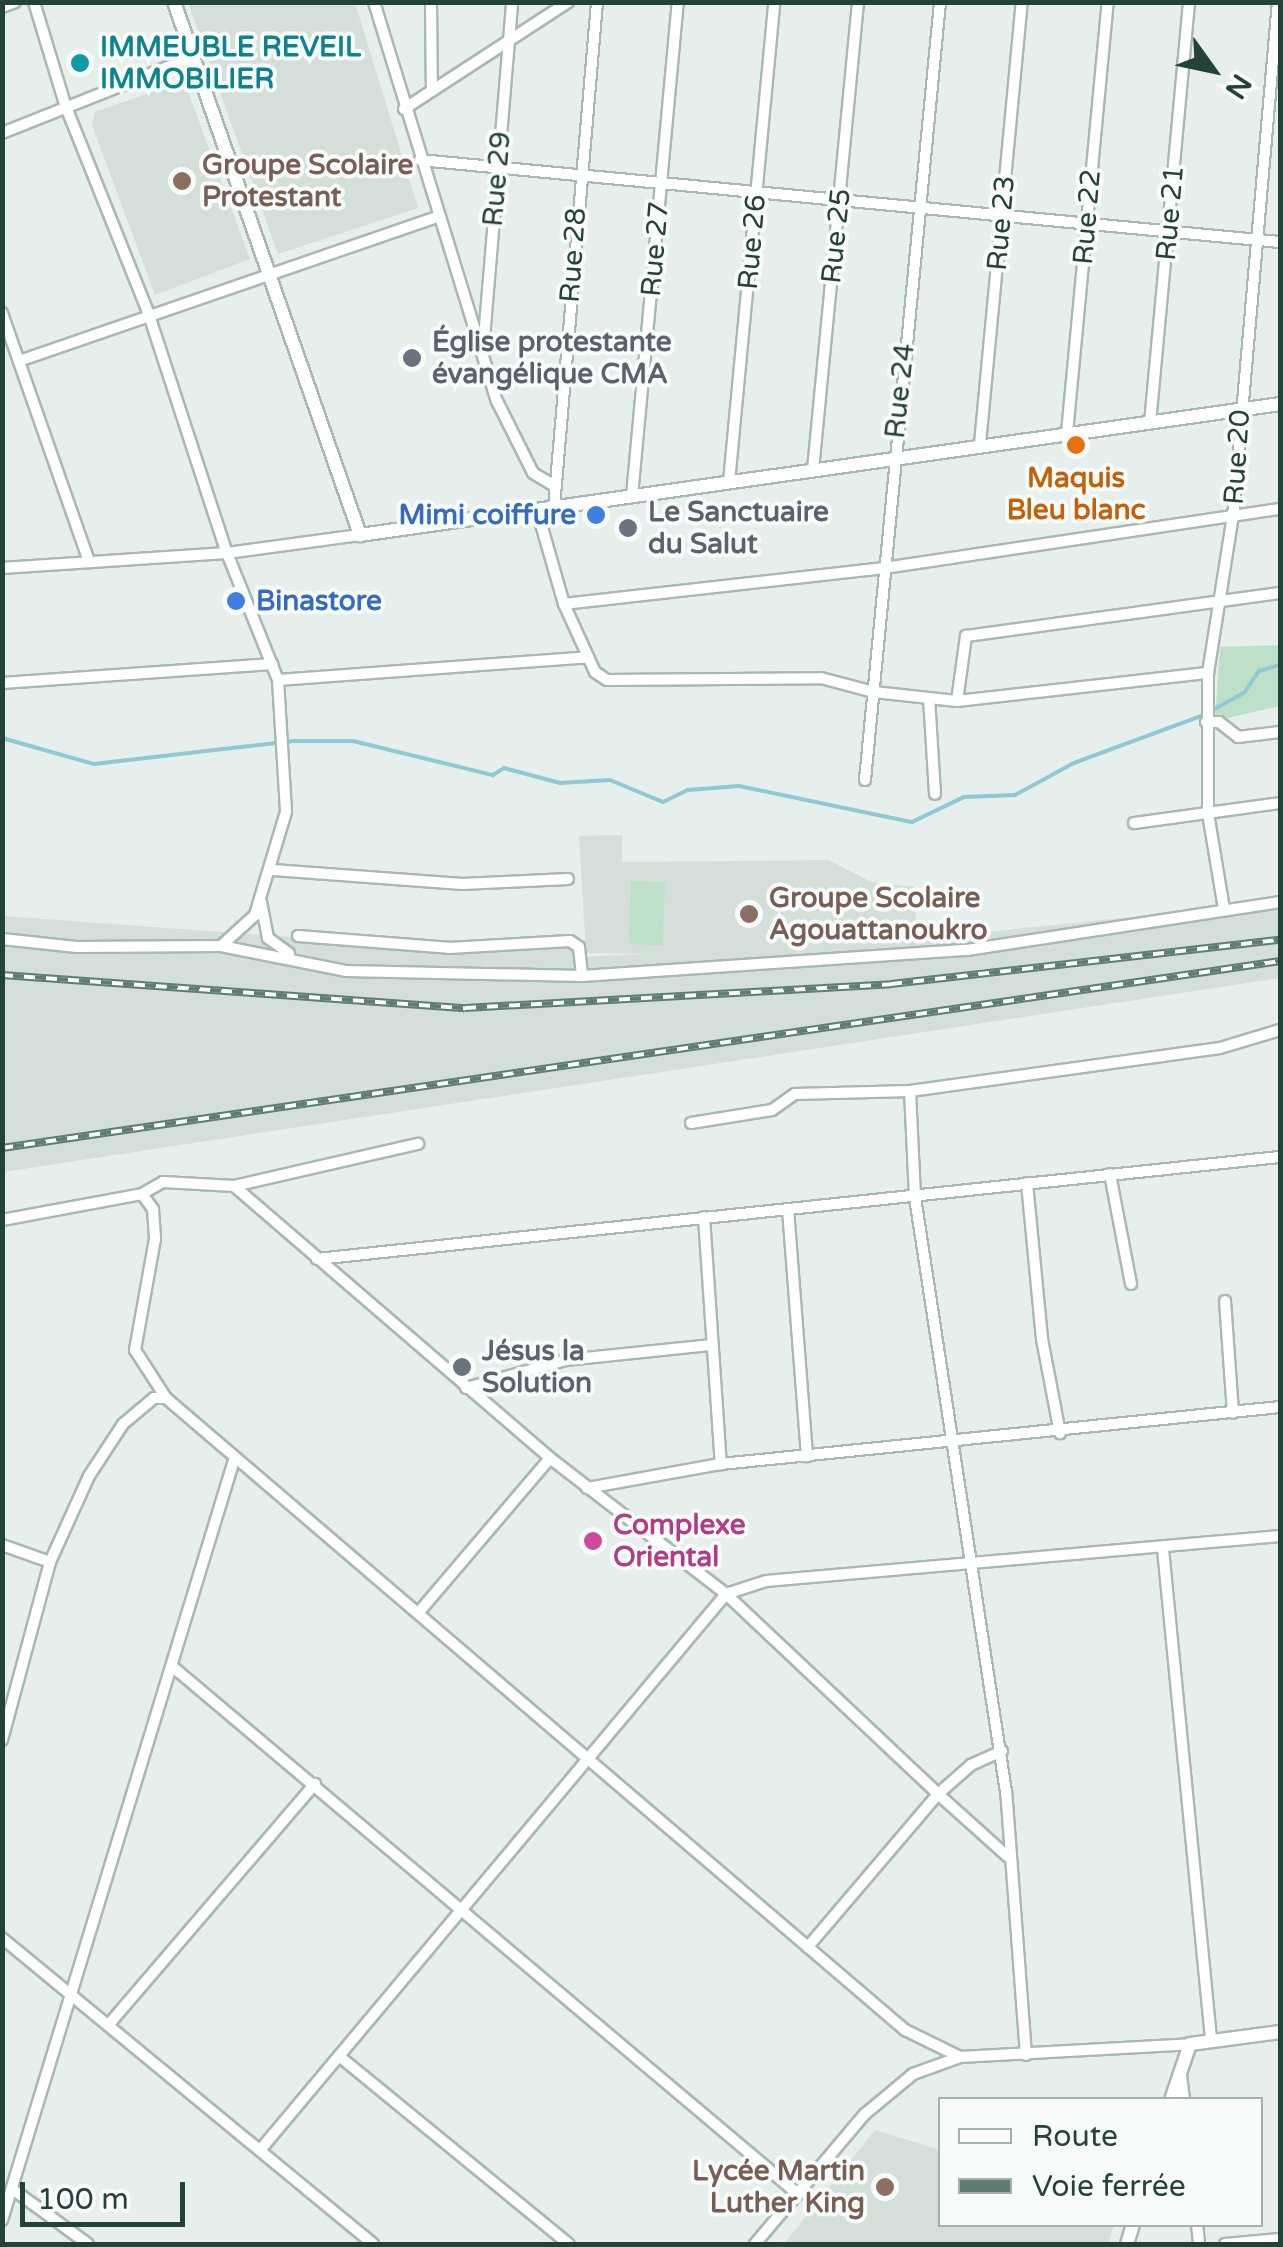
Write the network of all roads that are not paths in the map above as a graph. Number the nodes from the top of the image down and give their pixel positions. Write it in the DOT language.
graph roads {
  1 [pos="15,2"];
  2 [pos="34,2"];
  3 [pos="174,2"];
  4 [pos="374,2"];
  5 [pos="430,2"];
  6 [pos="512,2"];
  7 [pos="568,2"];
  8 [pos="598,2"];
  9 [pos="678,2"];
  10 [pos="774,2"];
  11 [pos="858,2"];
  12 [pos="940,2"];
  13 [pos="1022,2"];
  14 [pos="1108,2"];
  15 [pos="1190,2"];
  16 [pos="1278,2"];
  17 [pos="2,6"];
  18 [pos="508,42"];
  19 [pos="192,57"];
  20 [pos="432,91"];
  21 [pos="66,107"];
  22 [pos="404,109"];
  23 [pos="2,134"];
  24 [pos="420,160"];
  25 [pos="497,168"];
  26 [pos="579,175"];
  27 [pos="661,183"];
  28 [pos="756,192"];
  29 [pos="839,200"];
  30 [pos="921,208"];
  31 [pos="439,216"];
  32 [pos="1002,216"];
  33 [pos="1086,224"];
  34 [pos="1168,232"];
  35 [pos="1256,240"];
  36 [pos="1280,242"];
  37 [pos="267,276"];
  38 [pos="2,312"];
  39 [pos="149,315"];
  40 [pos="483,356"];
  41 [pos="19,361"];
  42 [pos="1280,404"];
  43 [pos="1240,410"];
  44 [pos="1150,422"];
  45 [pos="1067,432"];
  46 [pos="980,444"];
  47 [pos="893,456"];
  48 [pos="813,470"];
  49 [pos="729,482"];
  50 [pos="554,486"];
  51 [pos="632,496"];
  52 [pos="554,507"];
  53 [pos="1280,509"];
  54 [pos="537,510"];
  55 [pos="1233,516"];
  56 [pos="360,534"];
  57 [pos="227,553"];
  58 [pos="89,562"];
  59 [pos="2,568"];
  60 [pos="884,568"];
  61 [pos="1280,593"];
  62 [pos="1217,602"];
  63 [pos="564,604"];
  64 [pos="588,657"];
  65 [pos="272,664"];
  66 [pos="1208,673"];
  67 [pos="278,680"];
  68 [pos="2,683"];
  69 [pos="874,692"];
  70 [pos="930,698"];
  71 [pos="957,701"];
  72 [pos="1206,722"];
  73 [pos="1280,732"];
  74 [pos="865,780"];
  75 [pos="935,794"];
  76 [pos="1280,803"];
  77 [pos="1208,813"];
  78 [pos="1134,823"];
  79 [pos="273,870"];
  80 [pos="568,880"];
  81 [pos="260,900"];
  82 [pos="1280,902"];
  83 [pos="1224,909"];
  84 [pos="298,936"];
  85 [pos="2,939"];
  86 [pos="221,946"];
  87 [pos="294,957"];
  88 [pos="582,976"];
  89 [pos="1280,1030"];
  90 [pos="910,1091"];
  91 [pos="691,1123"];
  92 [pos="418,1144"];
  93 [pos="1280,1156"];
  94 [pos="1110,1174"];
  95 [pos="1026,1183"];
  96 [pos="234,1186"];
  97 [pos="142,1194"];
  98 [pos="915,1197"];
  99 [pos="788,1209"];
  100 [pos="704,1218"];
  101 [pos="2,1220"];
  102 [pos="317,1259"];
  103 [pos="1132,1284"];
  104 [pos="1225,1301"];
  105 [pos="712,1345"];
  106 [pos="466,1388"];
  107 [pos="166,1398"];
  108 [pos="1280,1407"];
  109 [pos="1233,1413"];
  110 [pos="1060,1433"];
  111 [pos="958,1445"];
  112 [pos="807,1456"];
  113 [pos="550,1458"];
  114 [pos="234,1460"];
  115 [pos="721,1464"];
  116 [pos="588,1488"];
  117 [pos="1280,1536"];
  118 [pos="2,1545"];
  119 [pos="1163,1549"];
  120 [pos="975,1561"];
  121 [pos="50,1562"];
  122 [pos="726,1594"];
  123 [pos="418,1612"];
  124 [pos="172,1668"];
  125 [pos="2,1740"];
  126 [pos="1002,1751"];
  127 [pos="590,1758"];
  128 [pos="315,1784"];
  129 [pos="938,1794"];
  130 [pos="1007,1856"];
  131 [pos="466,1910"];
  132 [pos="2,1938"];
  133 [pos="808,1947"];
  134 [pos="71,1991"];
  135 [pos="110,2023"];
  136 [pos="1280,2032"];
  137 [pos="1211,2040"];
  138 [pos="1190,2044"];
  139 [pos="1026,2054"];
  140 [pos="339,2056"];
  141 [pos="960,2057"];
  142 [pos="1180,2069"];
  143 [pos="1172,2097"];
  144 [pos="1184,2097"];
  145 [pos="260,2149"];
  146 [pos="14,2191"];
  147 [pos="798,2194"];
  148 [pos="2,2220"];
  149 [pos="1280,2239"];
  150 [pos="359,2240"];
  151 [pos="88,2244"];
  152 [pos="373,2244"];
  153 [pos="568,2244"];
  154 [pos="755,2244"];
  155 [pos="1225,2244"];
  1 -- 17 [label="street"];
  2 -- 21 [label="street"];
  3 -- 19 [label="street"];
  4 -- 22 [label="street"];
  5 -- 20 [label="street"];
  6 -- 18 [label="street, Rue 29"];
  7 -- 18 [label="street"];
  8 -- 26 [label="street, Rue 28"];
  9 -- 27 [label="street, Rue 27"];
  10 -- 28 [label="street, Rue 26"];
  11 -- 29 [label="street, Rue 25"];
  12 -- 30 [label="street, Rue 24"];
  13 -- 32 [label="street, Rue 23"];
  14 -- 33 [label="street, Rue 22"];
  15 -- 34 [label="street, Rue 21"];
  16 -- 35 [label="street, Rue 20"];
  18 -- 20 [label="street"];
  18 -- 25 [label="street, Rue 29"];
  19 -- 21 [label="street"];
  19 -- 37 [label="street"];
  20 -- 22 [label="street"];
  21 -- 23 [label="street"];
  21 -- 39 [label="street"];
  22 -- 24 [label="street"];
  24 -- 25 [label="street"];
  24 -- 31 [label="street"];
  25 -- 26 [label="street"];
  25 -- 40 [label="street, Rue 29"];
  26 -- 27 [label="street"];
  26 -- 50 [label="street, Rue 28"];
  27 -- 28 [label="street"];
  27 -- 51 [label="street, Rue 27"];
  28 -- 29 [label="street"];
  28 -- 49 [label="street, Rue 26"];
  29 -- 30 [label="street"];
  29 -- 48 [label="street, Rue 25"];
  30 -- 32 [label="street"];
  30 -- 47 [label="street, Rue 24"];
  31 -- 37 [label="street"];
  31 -- 40 [label="street"];
  32 -- 33 [label="street"];
  32 -- 46 [label="street, Rue 23"];
  33 -- 34 [label="street"];
  33 -- 45 [label="street, Rue 22"];
  34 -- 35 [label="street"];
  34 -- 44 [label="street, Rue 21"];
  35 -- 36 [label="street"];
  35 -- 43 [label="street, Rue 20"];
  37 -- 39 [label="street"];
  37 -- 56 [label="street"];
  38 -- 41 [label="street"];
  39 -- 41 [label="street"];
  39 -- 57 [label="street"];
  40 -- 50 [label="street"];
  41 -- 58 [label="street"];
  42 -- 43 [label="street"];
  43 -- 44 [label="street"];
  43 -- 55 [label="street, Rue 20"];
  44 -- 45 [label="street"];
  45 -- 46 [label="street"];
  46 -- 47 [label="street"];
  47 -- 48 [label="street"];
  47 -- 60 [label="street, Rue 24"];
  48 -- 49 [label="street"];
  49 -- 51 [label="street"];
  50 -- 52 [label="street, Rue 28"];
  51 -- 52 [label="street"];
  52 -- 54 [label="street"];
  53 -- 55 [label="street"];
  54 -- 56 [label="street"];
  54 -- 63 [label="street"];
  55 -- 60 [label="street"];
  55 -- 62 [label="street, Rue 20"];
  56 -- 57 [label="street"];
  57 -- 58 [label="street"];
  57 -- 65 [label="street"];
  58 -- 59 [label="street"];
  60 -- 63 [label="street"];
  60 -- 69 [label="street, Rue 24"];
  61 -- 62 [label="street"];
  62 -- 66 [label="street, Rue 20"];
  62 -- 71 [label="street"];
  63 -- 64 [label="street"];
  64 -- 67 [label="street"];
  64 -- 69 [label="street"];
  65 -- 67 [label="street"];
  65 -- 68 [label="street"];
  66 -- 71 [label="street"];
  66 -- 72 [label="street, Rue 20"];
  67 -- 79 [label="street"];
  69 -- 70 [label="street"];
  69 -- 74 [label="street, Rue 24"];
  70 -- 71 [label="street"];
  70 -- 75 [label="street"];
  72 -- 73 [label="street"];
  72 -- 77 [label="street, Rue 20"];
  76 -- 77 [label="street"];
  77 -- 78 [label="street"];
  77 -- 83 [label="street, Rue 20"];
  79 -- 80 [label="street"];
  79 -- 81 [label="street"];
  81 -- 86 [label="street"];
  81 -- 87 [label="street"];
  82 -- 83 [label="street"];
  83 -- 88 [label="street"];
  84 -- 88 [label="street"];
  85 -- 86 [label="street"];
  86 -- 87 [label="street"];
  87 -- 88 [label="street"];
  89 -- 90 [label="street"];
  90 -- 91 [label="street"];
  90 -- 98 [label="street"];
  92 -- 96 [label="street"];
  93 -- 94 [label="street"];
  94 -- 95 [label="street"];
  94 -- 103 [label="street"];
  95 -- 98 [label="street"];
  95 -- 110 [label="street"];
  96 -- 97 [label="street"];
  96 -- 102 [label="street"];
  97 -- 101 [label="street"];
  97 -- 107 [label="street"];
  98 -- 99 [label="street"];
  98 -- 111 [label="street"];
  99 -- 100 [label="street"];
  99 -- 112 [label="street"];
  100 -- 102 [label="street"];
  100 -- 105 [label="street"];
  102 -- 106 [label="street"];
  104 -- 109 [label="street"];
  105 -- 106 [label="street"];
  105 -- 115 [label="street"];
  106 -- 113 [label="street"];
  107 -- 114 [label="street"];
  107 -- 121 [label="street"];
  108 -- 109 [label="street"];
  109 -- 110 [label="street"];
  110 -- 111 [label="street"];
  111 -- 112 [label="street"];
  111 -- 120 [label="street"];
  112 -- 115 [label="street"];
  113 -- 116 [label="street"];
  113 -- 123 [label="street"];
  114 -- 123 [label="street"];
  114 -- 124 [label="street"];
  115 -- 116 [label="street"];
  116 -- 122 [label="street"];
  117 -- 119 [label="street"];
  118 -- 121 [label="street"];
  119 -- 120 [label="street"];
  119 -- 137 [label="street"];
  120 -- 122 [label="street"];
  120 -- 126 [label="street"];
  121 -- 125 [label="street"];
  122 -- 127 [label="street"];
  122 -- 129 [label="street"];
  123 -- 127 [label="street"];
  124 -- 128 [label="street"];
  124 -- 134 [label="street"];
  126 -- 129 [label="street"];
  126 -- 130 [label="street"];
  127 -- 131 [label="street"];
  127 -- 133 [label="street"];
  128 -- 131 [label="street"];
  128 -- 135 [label="street"];
  129 -- 130 [label="street"];
  129 -- 133 [label="street"];
  130 -- 139 [label="street"];
  131 -- 140 [label="street"];
  131 -- 147 [label="street"];
  132 -- 134 [label="street"];
  133 -- 141 [label="street"];
  134 -- 135 [label="street"];
  134 -- 146 [label="street"];
  135 -- 145 [label="street"];
  136 -- 137 [label="street"];
  137 -- 138 [label="street"];
  138 -- 139 [label="street"];
  138 -- 142 [label="street"];
  139 -- 141 [label="street"];
  140 -- 145 [label="street"];
  140 -- 153 [label="street"];
  141 -- 147 [label="street"];
  142 -- 143 [label="street"];
  142 -- 144 [label="street"];
  145 -- 150 [label="street"];
  146 -- 148 [label="street"];
  146 -- 151 [label="street"];
  147 -- 154 [label="street"];
  149 -- 155 [label="street"];
  150 -- 152 [label="street"];
}
